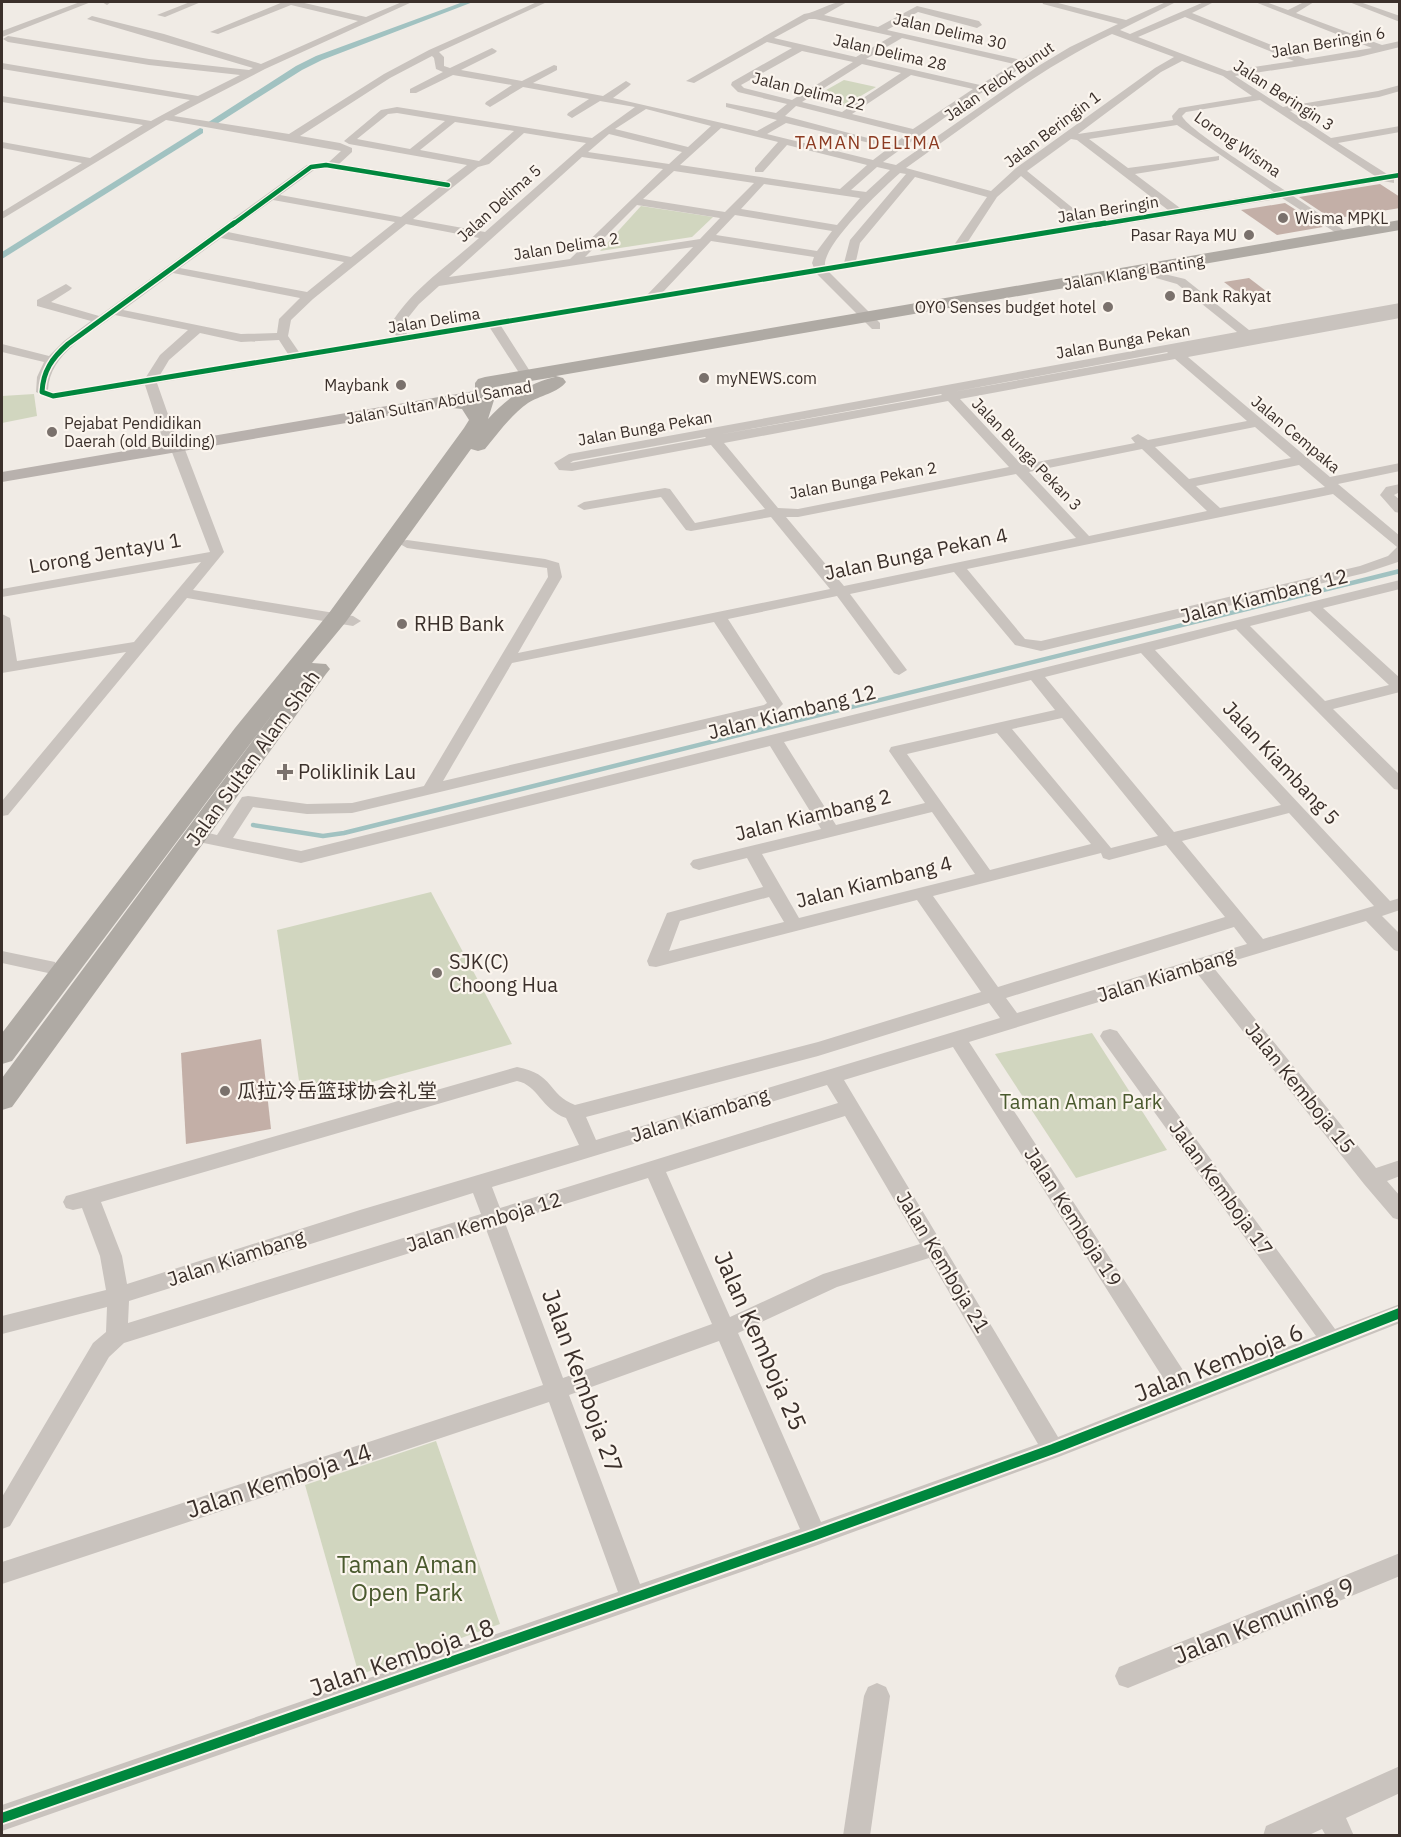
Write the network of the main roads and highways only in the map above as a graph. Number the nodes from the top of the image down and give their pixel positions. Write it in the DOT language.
graph roads {
  1 [pos="1400,225"];
  2 [pos="1400,234"];
  3 [pos="872,322"];
  4 [pos="557,381"];
  5 [pos="495,387"];
  6 [pos="440,402"];
  7 [pos="502,415"];
  8 [pos="479,421"];
  9 [pos="174,444"];
  10 [pos="2,469"];
  11 [pos="2,477"];
  12 [pos="345,620"];
  13 [pos="2,1053"];
  14 [pos="2,1099"];
  1 -- 3 [label="highway, Jalan Klang Banting"];
  2 -- 3 [label="highway, Jalan Klang Banting"];
  3 -- 4 [label="highway, Jalan Sultan Abdul Samad"];
  3 -- 5 [label="highway, Jalan Sultan Abdul Samad"];
  4 -- 5 [label="highway, Jalan Sultan Abdul Samad"];
  4 -- 7 [label="highway, Jalan Sultan Alam Shah"];
  5 -- 6 [label="main road, Jalan Sultan Abdul Samad"];
  5 -- 7 [label="highway"];
  5 -- 8 [label="highway, Jalan Sultan Alam Shah"];
  5 -- 9 [label="main road, Jalan Sultan Abdul Samad"];
  6 -- 8 [label="highway"];
  6 -- 9 [label="main road, Jalan Sultan Abdul Samad"];
  7 -- 12 [label="highway, Jalan Sultan Alam Shah"];
  8 -- 12 [label="highway, Jalan Sultan Alam Shah"];
  9 -- 10 [label="main road, Jalan Sultan Abdul Samad"];
  9 -- 11 [label="main road, Jalan Sultan Abdul Samad"];
  12 -- 13 [label="highway, Jalan Sultan Alam Shah"];
  12 -- 14 [label="highway, Jalan Sultan Alam Shah"];
}
